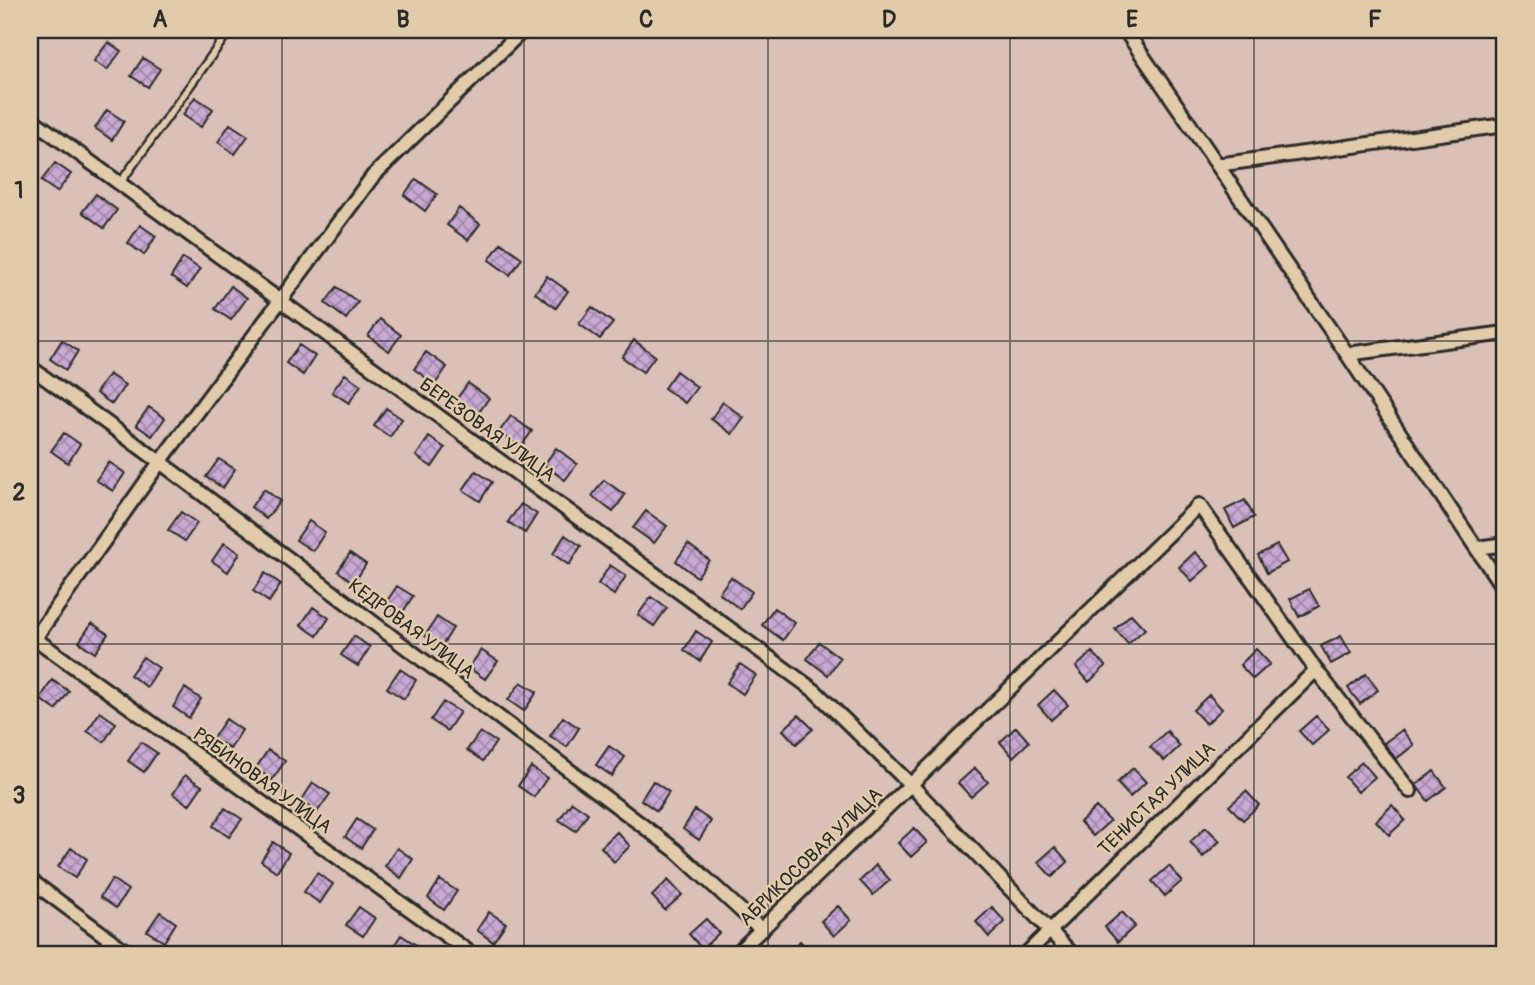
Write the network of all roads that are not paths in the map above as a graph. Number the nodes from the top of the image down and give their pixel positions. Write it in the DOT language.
graph roads {
  1 [pos="230,30"];
  2 [pos="523,30"];
  3 [pos="1125,30"];
  4 [pos="30,118"];
  5 [pos="1505,125"];
  6 [pos="1217,165"];
  7 [pos="120,183"];
  8 [pos="279,300"];
  9 [pos="1505,333"];
  10 [pos="1347,354"];
  11 [pos="30,367"];
  12 [pos="160,462"];
  13 [pos="1505,544"];
  14 [pos="1477,548"];
  15 [pos="1505,591"];
  16 [pos="31,640"];
  17 [pos="1315,670"];
  18 [pos="911,785"];
  19 [pos="1410,791"];
  20 [pos="30,880"];
  21 [pos="762,930"];
  22 [pos="1050,930"];
  23 [pos="131,955"];
  24 [pos="473,955"];
  25 [pos="735,955"];
  26 [pos="1025,955"];
  27 [pos="1073,955"];
  1 -- 7 [label="lane"];
  2 -- 8 [label="street"];
  3 -- 6 [label="street"];
  4 -- 7 [label="street, БЕРЕЗОВАЯ УЛИЦА"];
  5 -- 6 [label="street"];
  6 -- 10 [label="street"];
  7 -- 8 [label="street, БЕРЕЗОВАЯ УЛИЦА"];
  8 -- 12 [label="street"];
  8 -- 18 [label="street, БЕРЕЗОВАЯ УЛИЦА"];
  9 -- 10 [label="street"];
  10 -- 14 [label="street"];
  11 -- 12 [label="street, КЕДРОВАЯ УЛИЦА"];
  12 -- 16 [label="street"];
  12 -- 21 [label="street, КЕДРОВАЯ УЛИЦА"];
  13 -- 14 [label="street"];
  14 -- 15 [label="street"];
  16 -- 24 [label="street, РЯБИНОВАЯ УЛИЦА"];
  17 -- 18 [label="street, АБРИКОСОВАЯ УЛИЦА"];
  17 -- 19 [label="street"];
  17 -- 22 [label="street, ТЕНИСТАЯ УЛИЦА"];
  18 -- 21 [label="street, АБРИКОСОВАЯ УЛИЦА"];
  18 -- 22 [label="street, БЕРЕЗОВАЯ УЛИЦА"];
  20 -- 23 [label="street"];
  21 -- 25 [label="street, АБРИКОСОВАЯ УЛИЦА"];
  22 -- 26 [label="street, ТЕНИСТАЯ УЛИЦА"];
  22 -- 27 [label="street, БЕРЕЗОВАЯ УЛИЦА"];
}
